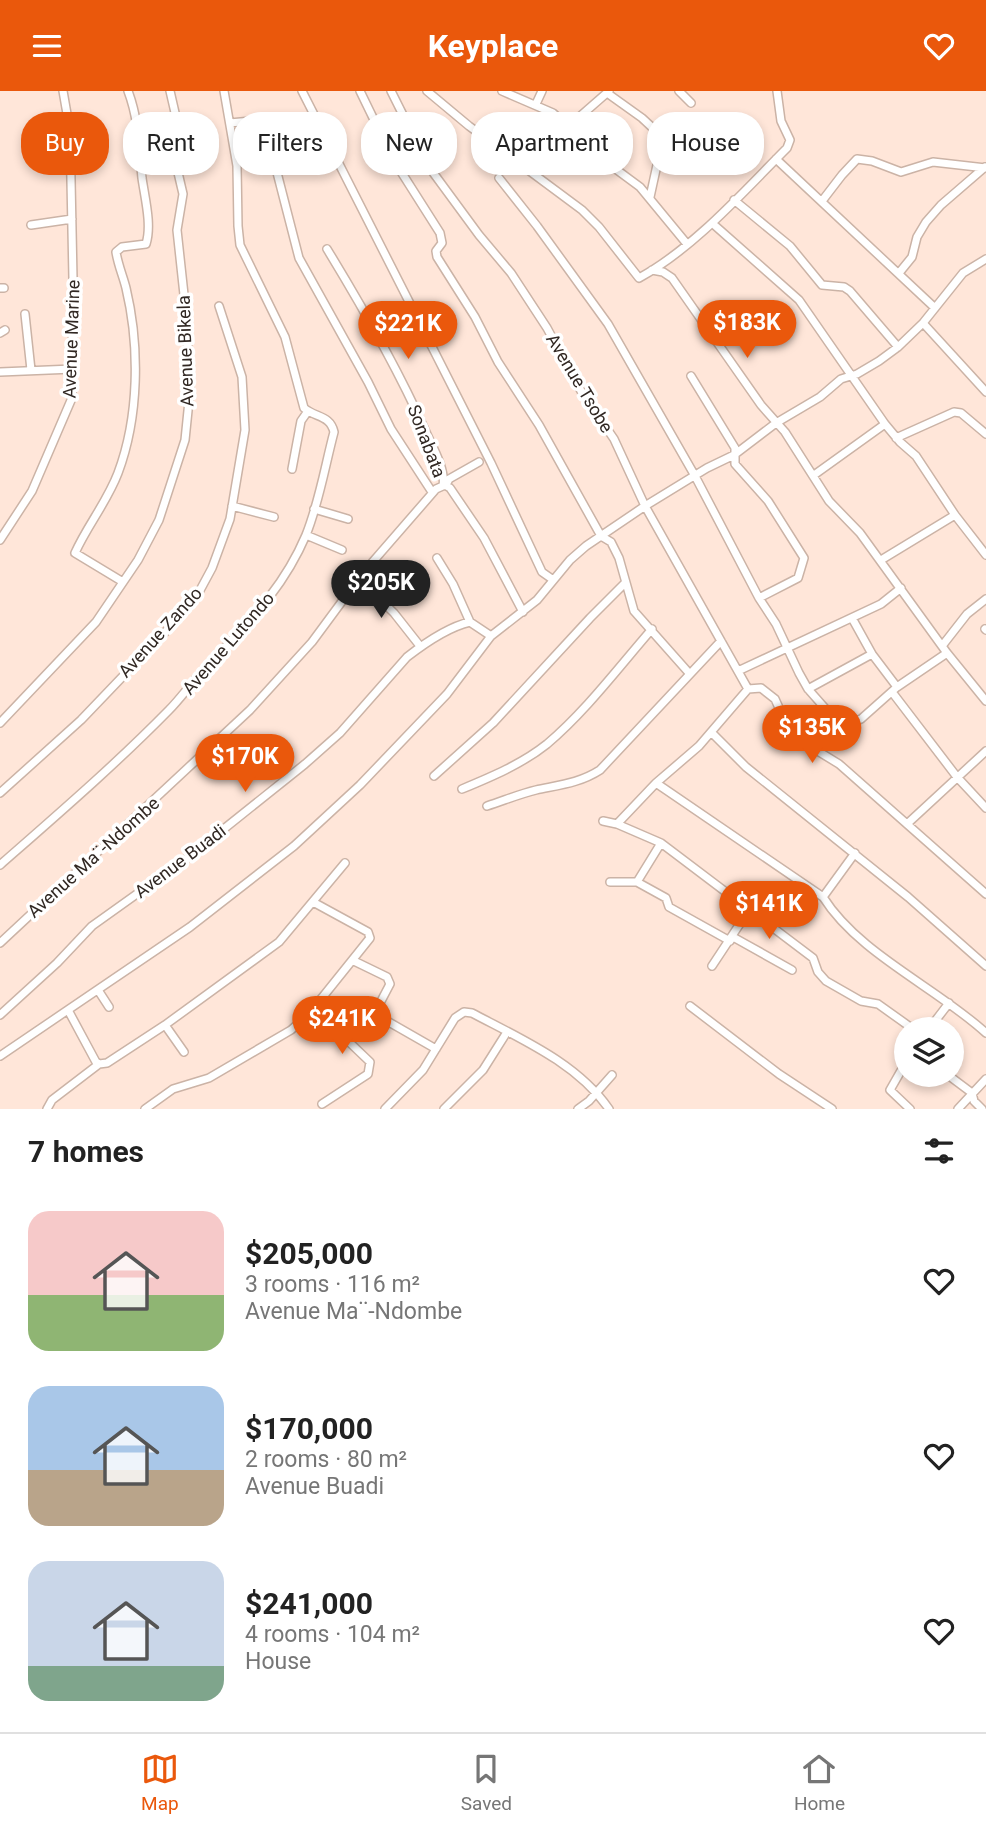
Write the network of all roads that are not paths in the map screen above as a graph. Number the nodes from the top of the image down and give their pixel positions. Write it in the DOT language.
graph roads {
  1 [pos="63,91"];
  2 [pos="128,91"];
  3 [pos="170,91"];
  4 [pos="224,91"];
  5 [pos="302,91"];
  6 [pos="360,91"];
  7 [pos="391,91"];
  8 [pos="427,91"];
  9 [pos="502,91"];
  10 [pos="542,91"];
  11 [pos="679,91"];
  12 [pos="777,91"];
  13 [pos="608,92"];
  14 [pos="691,103"];
  15 [pos="536,104"];
  16 [pos="551,112"];
  17 [pos="586,112"];
  18 [pos="230,123"];
  19 [pos="471,125"];
  20 [pos="776,159"];
  21 [pos="985,167"];
  22 [pos="537,175"];
  23 [pos="625,175"];
  24 [pos="499,178"];
  25 [pos="650,197"];
  26 [pos="734,200"];
  27 [pos="822,201"];
  28 [pos="72,219"];
  29 [pos="712,223"];
  30 [pos="31,225"];
  31 [pos="687,244"];
  32 [pos="327,249"];
  33 [pos="986,259"];
  34 [pos="666,262"];
  35 [pos="652,270"];
  36 [pos="899,273"];
  37 [pos="669,275"];
  38 [pos="219,306"];
  39 [pos="935,308"];
  40 [pos="25,314"];
  41 [pos="923,323"];
  42 [pos="898,347"];
  43 [pos="73,369"];
  44 [pos="31,370"];
  45 [pos="0,372"];
  46 [pos="691,376"];
  47 [pos="850,376"];
  48 [pos="986,392"];
  49 [pos="308,411"];
  50 [pos="776,423"];
  51 [pos="886,424"];
  52 [pos="986,434"];
  53 [pos="896,438"];
  54 [pos="734,455"];
  55 [pos="479,462"];
  56 [pos="292,469"];
  57 [pos="814,475"];
  58 [pos="695,476"];
  59 [pos="439,488"];
  60 [pos="232,506"];
  61 [pos="645,506"];
  62 [pos="314,509"];
  63 [pos="955,515"];
  64 [pos="274,517"];
  65 [pos="348,519"];
  66 [pos="306,535"];
  67 [pos="601,535"];
  68 [pos="0,540"];
  69 [pos="341,550"];
  70 [pos="986,555"];
  71 [pos="437,558"];
  72 [pos="881,560"];
  73 [pos="359,579"];
  74 [pos="552,579"];
  75 [pos="123,582"];
  76 [pos="625,583"];
  77 [pos="901,588"];
  78 [pos="758,598"];
  79 [pos="986,599"];
  80 [pos="523,612"];
  81 [pos="852,618"];
  82 [pos="470,622"];
  83 [pos="652,629"];
  84 [pos="491,636"];
  85 [pos="721,641"];
  86 [pos="420,646"];
  87 [pos="788,648"];
  88 [pos="945,650"];
  89 [pos="872,654"];
  90 [pos="738,671"];
  91 [pos="689,673"];
  92 [pos="808,688"];
  93 [pos="748,689"];
  94 [pos="895,689"];
  95 [pos="986,701"];
  96 [pos="0,723"];
  97 [pos="710,732"];
  98 [pos="986,751"];
  99 [pos="434,776"];
  100 [pos="957,777"];
  101 [pos="656,783"];
  102 [pos="462,789"];
  103 [pos="0,793"];
  104 [pos="487,806"];
  105 [pos="986,808"];
  106 [pos="603,821"];
  107 [pos="617,824"];
  108 [pos="907,824"];
  109 [pos="661,843"];
  110 [pos="855,853"];
  111 [pos="345,863"];
  112 [pos="0,865"];
  113 [pos="610,882"];
  114 [pos="637,882"];
  115 [pos="986,894"];
  116 [pos="823,897"];
  117 [pos="313,901"];
  118 [pos="749,911"];
  119 [pos="731,939"];
  120 [pos="0,943"];
  121 [pos="354,961"];
  122 [pos="712,966"];
  123 [pos="986,966"];
  124 [pos="792,970"];
  125 [pos="98,990"];
  126 [pos="949,1003"];
  127 [pos="690,1006"];
  128 [pos="109,1007"];
  129 [pos="68,1010"];
  130 [pos="373,1013"];
  131 [pos="0,1015"];
  132 [pos="896,1017"];
  133 [pos="938,1017"];
  134 [pos="165,1025"];
  135 [pos="508,1032"];
  136 [pos="986,1033"];
  137 [pos="436,1049"];
  138 [pos="184,1052"];
  139 [pos="0,1056"];
  140 [pos="99,1065"];
  141 [pos="612,1075"];
  142 [pos="986,1079"];
  143 [pos="894,1083"];
  144 [pos="964,1087"];
  145 [pos="596,1091"];
  146 [pos="972,1093"];
  147 [pos="322,1104"];
  148 [pos="822,1106"];
  149 [pos="47,1109"];
  150 [pos="145,1109"];
  151 [pos="385,1109"];
  152 [pos="443,1109"];
  153 [pos="578,1109"];
  154 [pos="609,1109"];
  155 [pos="832,1109"];
  156 [pos="910,1109"];
  157 [pos="958,1109"];
  158 [pos="982,1109"];
  1 -- 28 [label="street, Avenue Marine"];
  2 -- 75 [label="street"];
  3 -- 75 [label="street, Avenue Bikela"];
  4 -- 18 [label="street"];
  5 -- 74 [label="street"];
  6 -- 67 [label="street"];
  7 -- 61 [label="street, Avenue Tsobe"];
  8 -- 19 [label="street"];
  9 -- 15 [label="street"];
  10 -- 15 [label="street"];
  11 -- 14 [label="street"];
  12 -- 20 [label="street"];
  13 -- 17 [label="street"];
  13 -- 25 [label="street"];
  15 -- 16 [label="street"];
  18 -- 49 [label="street"];
  18 -- 59 [label="street"];
  20 -- 26 [label="street"];
  20 -- 27 [label="street"];
  21 -- 27 [label="street"];
  21 -- 36 [label="street"];
  22 -- 35 [label="street"];
  23 -- 25 [label="street"];
  24 -- 58 [label="street"];
  25 -- 31 [label="street"];
  26 -- 29 [label="street"];
  26 -- 42 [label="street"];
  27 -- 36 [label="street"];
  28 -- 30 [label="street"];
  28 -- 43 [label="street, Avenue Marine"];
  29 -- 31 [label="street"];
  29 -- 47 [label="street"];
  31 -- 34 [label="street"];
  32 -- 59 [label="street, Sonabata"];
  33 -- 39 [label="street"];
  34 -- 35 [label="street"];
  34 -- 37 [label="street"];
  35 -- 37 [label="street"];
  36 -- 39 [label="street"];
  37 -- 50 [label="street"];
  38 -- 60 [label="street, Avenue Zando"];
  39 -- 41 [label="street"];
  40 -- 44 [label="street"];
  41 -- 42 [label="street"];
  41 -- 48 [label="street"];
  42 -- 47 [label="street"];
  43 -- 44 [label="street"];
  43 -- 68 [label="street, Avenue Marine"];
  44 -- 45 [label="street"];
  46 -- 54 [label="street"];
  47 -- 50 [label="street"];
  47 -- 51 [label="street"];
  49 -- 56 [label="street"];
  49 -- 62 [label="street, Avenue Lutondo"];
  50 -- 54 [label="street"];
  50 -- 57 [label="street"];
  51 -- 53 [label="street"];
  51 -- 57 [label="street"];
  52 -- 53 [label="street"];
  53 -- 63 [label="street"];
  54 -- 58 [label="street"];
  54 -- 78 [label="street"];
  55 -- 59 [label="street, Avenue Ma¨-Ndombe"];
  57 -- 72 [label="street"];
  58 -- 61 [label="street"];
  58 -- 78 [label="street"];
  59 -- 73 [label="street, Avenue Ma¨-Ndombe"];
  59 -- 80 [label="street"];
  60 -- 64 [label="street"];
  60 -- 103 [label="street, Avenue Zando"];
  61 -- 67 [label="street"];
  61 -- 85 [label="street, Avenue Tsobe"];
  62 -- 65 [label="street"];
  62 -- 66 [label="street, Avenue Lutondo"];
  63 -- 70 [label="street"];
  63 -- 72 [label="street"];
  66 -- 69 [label="street"];
  66 -- 112 [label="street, Avenue Lutondo"];
  67 -- 74 [label="street"];
  67 -- 76 [label="street"];
  71 -- 82 [label="street"];
  72 -- 77 [label="street"];
  73 -- 86 [label="street"];
  73 -- 120 [label="street, Avenue Ma¨-Ndombe"];
  74 -- 80 [label="street"];
  75 -- 96 [label="street, Avenue Bikela"];
  76 -- 83 [label="street"];
  76 -- 99 [label="street"];
  77 -- 81 [label="street"];
  77 -- 88 [label="street"];
  78 -- 87 [label="street"];
  79 -- 88 [label="street"];
  80 -- 84 [label="street"];
  81 -- 87 [label="street"];
  81 -- 89 [label="street"];
  82 -- 84 [label="street"];
  82 -- 86 [label="street, Avenue Buadi"];
  83 -- 91 [label="street"];
  83 -- 102 [label="street"];
  84 -- 125 [label="street"];
  85 -- 90 [label="street, Avenue Tsobe"];
  85 -- 91 [label="street"];
  86 -- 131 [label="street, Avenue Buadi"];
  87 -- 90 [label="street"];
  87 -- 92 [label="street"];
  88 -- 94 [label="street"];
  88 -- 95 [label="street"];
  89 -- 92 [label="street"];
  89 -- 94 [label="street"];
  90 -- 93 [label="street, Avenue Tsobe"];
  91 -- 104 [label="street"];
  92 -- 94 [label="street"];
  93 -- 97 [label="street"];
  93 -- 108 [label="street"];
  94 -- 100 [label="street"];
  97 -- 101 [label="street"];
  97 -- 110 [label="street"];
  98 -- 100 [label="street"];
  100 -- 105 [label="street"];
  100 -- 108 [label="street"];
  101 -- 107 [label="street"];
  101 -- 116 [label="street"];
  106 -- 107 [label="street"];
  107 -- 109 [label="street"];
  108 -- 115 [label="street"];
  109 -- 114 [label="street"];
  109 -- 118 [label="street"];
  110 -- 116 [label="street"];
  110 -- 123 [label="street"];
  111 -- 117 [label="street"];
  113 -- 114 [label="street"];
  114 -- 119 [label="street"];
  116 -- 126 [label="street"];
  117 -- 121 [label="street"];
  117 -- 134 [label="street"];
  118 -- 119 [label="street"];
  118 -- 132 [label="street"];
  119 -- 122 [label="street"];
  119 -- 124 [label="street"];
  121 -- 130 [label="street"];
  121 -- 150 [label="street"];
  125 -- 128 [label="street"];
  125 -- 129 [label="street"];
  126 -- 133 [label="street"];
  126 -- 136 [label="street"];
  127 -- 148 [label="street"];
  129 -- 139 [label="street"];
  129 -- 140 [label="street"];
  130 -- 137 [label="street"];
  130 -- 147 [label="street"];
  134 -- 138 [label="street"];
  134 -- 140 [label="street"];
  135 -- 137 [label="street"];
  135 -- 145 [label="street"];
  135 -- 152 [label="street"];
  137 -- 151 [label="street"];
  140 -- 149 [label="street"];
  141 -- 145 [label="street"];
  142 -- 146 [label="street"];
  143 -- 156 [label="street"];
  144 -- 146 [label="street"];
  145 -- 153 [label="street"];
  145 -- 154 [label="street"];
  146 -- 157 [label="street"];
  146 -- 158 [label="street"];
  148 -- 155 [label="street"];
}
